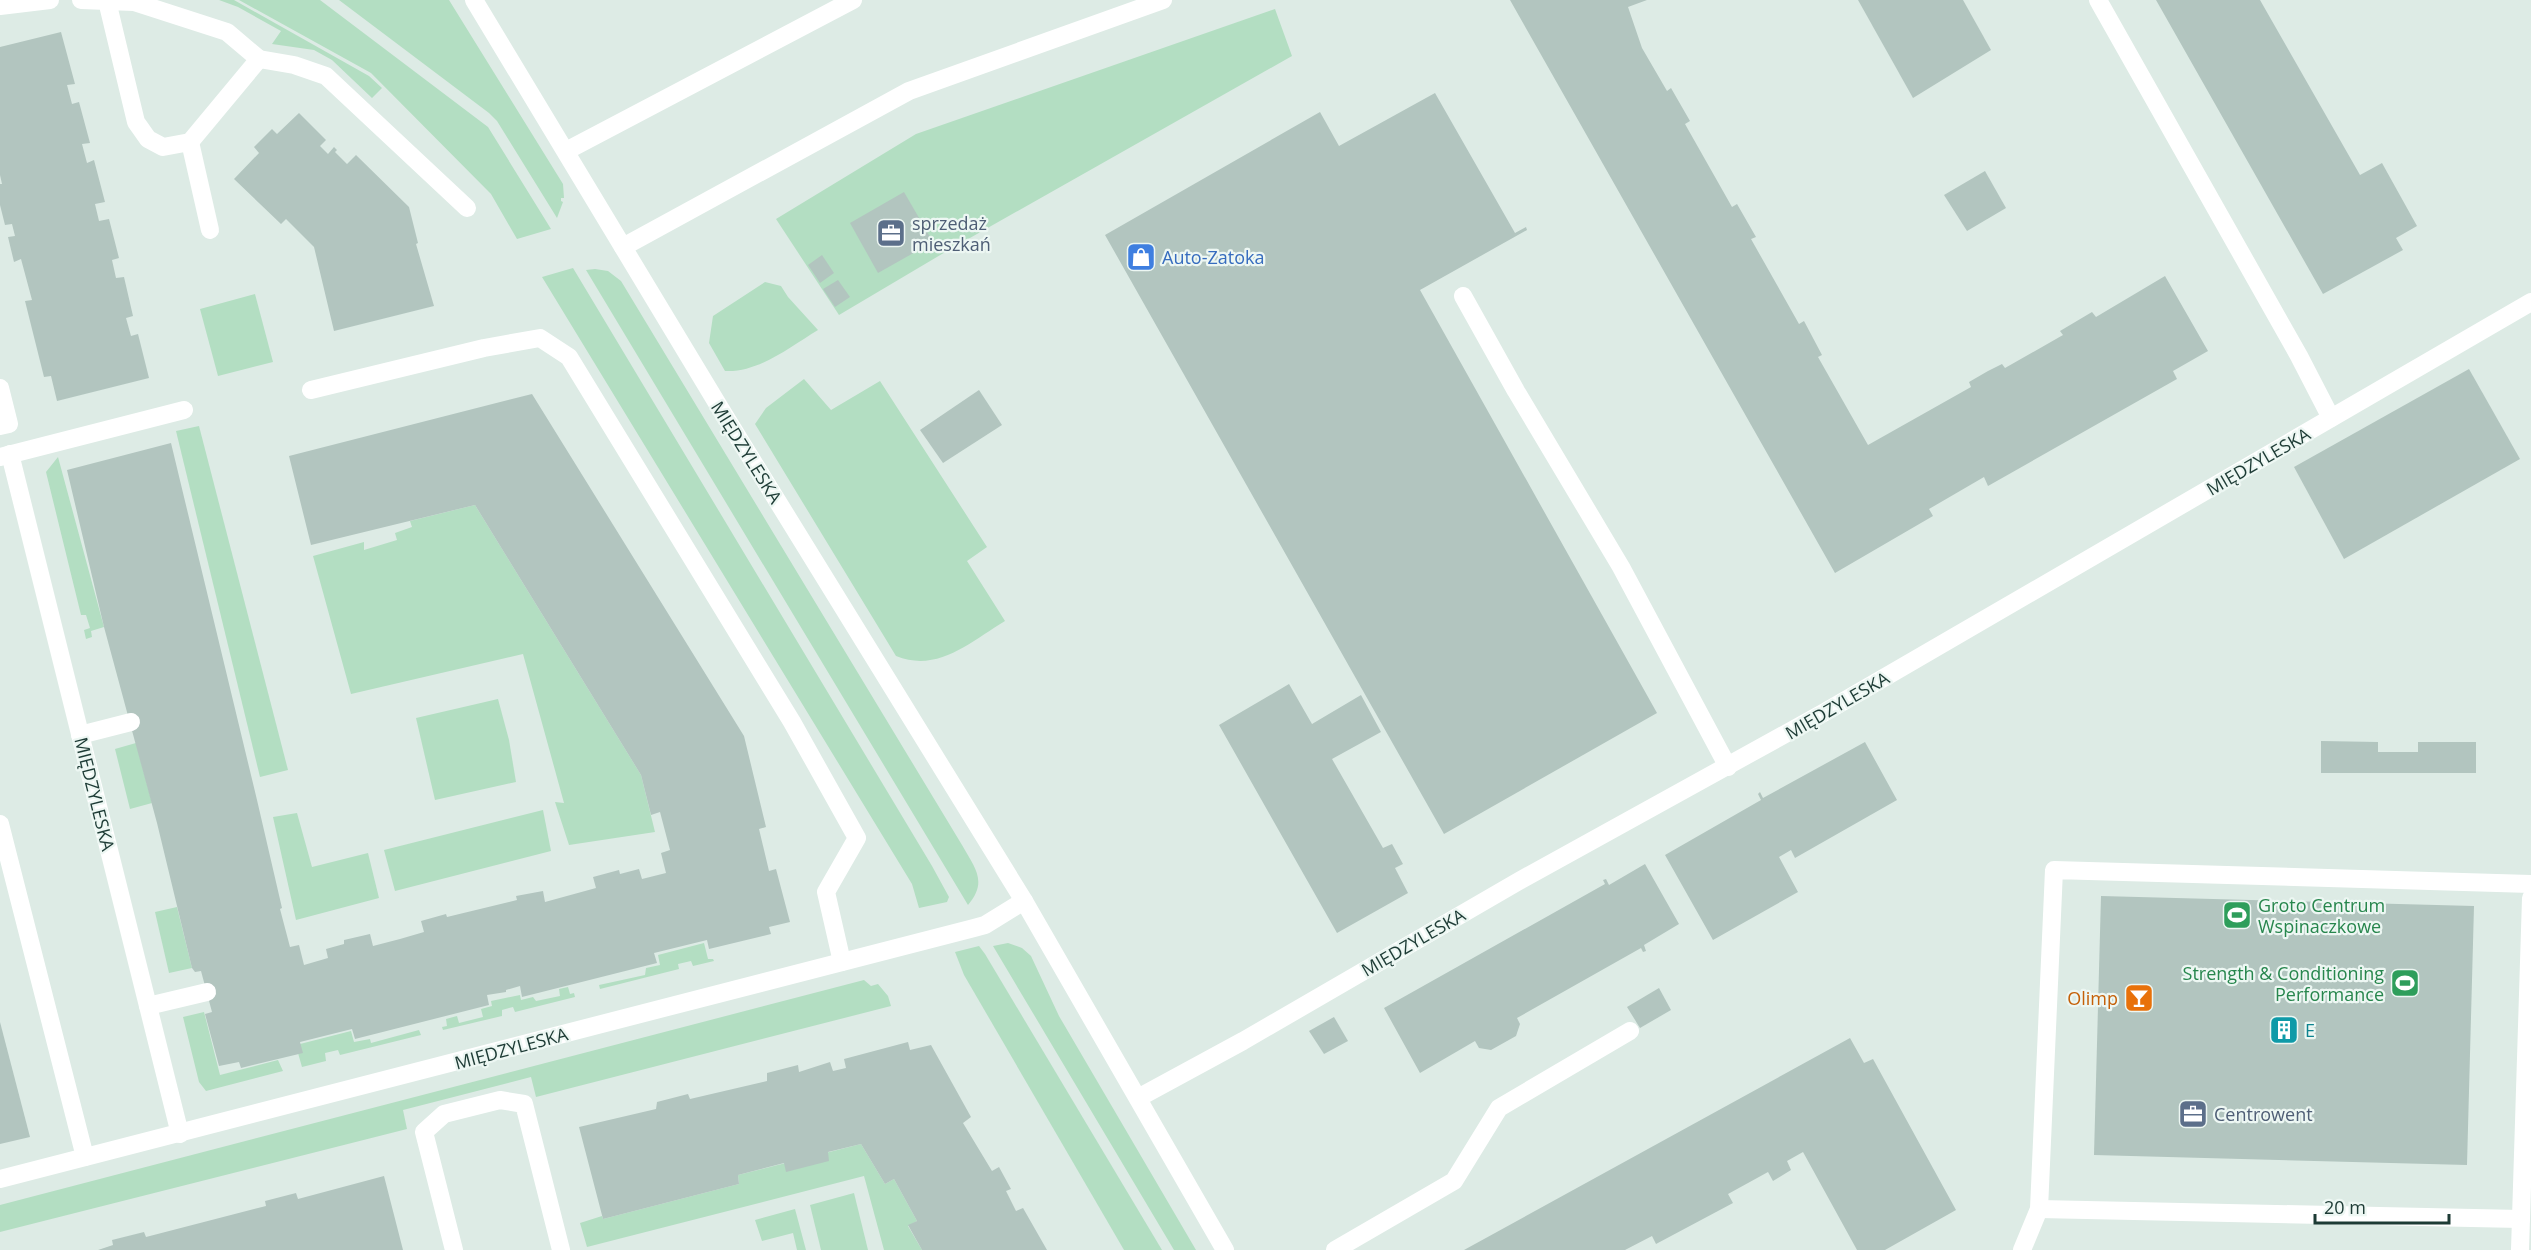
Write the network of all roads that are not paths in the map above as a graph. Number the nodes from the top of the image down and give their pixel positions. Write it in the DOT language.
graph roads {
  1 [pos="50,0"];
  2 [pos="81,0"];
  3 [pos="474,0"];
  4 [pos="853,0"];
  5 [pos="1163,0"];
  6 [pos="2098,0"];
  7 [pos="107,1"];
  8 [pos="0,6"];
  9 [pos="258,59"];
  10 [pos="190,142"];
  11 [pos="566,151"];
  12 [pos="467,208"];
  13 [pos="210,230"];
  14 [pos="623,247"];
  15 [pos="1463,296"];
  16 [pos="2531,302"];
  17 [pos="0,388"];
  18 [pos="312,390"];
  19 [pos="183,410"];
  20 [pos="2331,418"];
  21 [pos="0,426"];
  22 [pos="5,456"];
  23 [pos="131,722"];
  24 [pos="80,735"];
  25 [pos="1728,767"];
  26 [pos="0,824"];
  27 [pos="2531,884"];
  28 [pos="2531,898"];
  29 [pos="1024,901"];
  30 [pos="842,962"];
  31 [pos="207,992"];
  32 [pos="148,1006"];
  33 [pos="1630,1031"];
  34 [pos="1138,1098"];
  35 [pos="180,1134"];
  36 [pos="85,1157"];
  37 [pos="0,1179"];
  38 [pos="2039,1209"];
  39 [pos="2521,1219"];
  40 [pos="454,1250"];
  41 [pos="561,1250"];
  42 [pos="1225,1250"];
  43 [pos="1335,1250"];
  44 [pos="2022,1250"];
  45 [pos="2520,1250"];
  1 -- 8 [label="street"];
  2 -- 7 [label="street"];
  3 -- 11 [label="street, MIĘDZYLESKA"];
  4 -- 11 [label="street"];
  5 -- 14 [label="street"];
  6 -- 20 [label="street"];
  7 -- 9 [label="street"];
  7 -- 10 [label="street"];
  9 -- 10 [label="street"];
  9 -- 12 [label="street"];
  10 -- 13 [label="street"];
  11 -- 14 [label="street, MIĘDZYLESKA"];
  14 -- 29 [label="street, MIĘDZYLESKA"];
  15 -- 25 [label="street"];
  16 -- 20 [label="street, MIĘDZYLESKA"];
  17 -- 21 [label="street"];
  18 -- 30 [label="street"];
  19 -- 22 [label="street, MIĘDZYLESKA"];
  20 -- 25 [label="street, MIĘDZYLESKA"];
  22 -- 24 [label="street, MIĘDZYLESKA"];
  23 -- 24 [label="street"];
  24 -- 32 [label="street, MIĘDZYLESKA"];
  25 -- 34 [label="street, MIĘDZYLESKA"];
  26 -- 36 [label="street"];
  27 -- 38 [label="street"];
  28 -- 39 [label="street"];
  29 -- 30 [label="street, MIĘDZYLESKA"];
  29 -- 34 [label="street, MIĘDZYLESKA"];
  30 -- 35 [label="street, MIĘDZYLESKA"];
  31 -- 32 [label="street"];
  32 -- 35 [label="street, MIĘDZYLESKA"];
  33 -- 43 [label="street"];
  34 -- 42 [label="street, MIĘDZYLESKA"];
  35 -- 36 [label="street, MIĘDZYLESKA"];
  36 -- 37 [label="street, MIĘDZYLESKA"];
  38 -- 39 [label="street"];
  38 -- 44 [label="street"];
  39 -- 45 [label="street"];
  40 -- 41 [label="street"];
}
